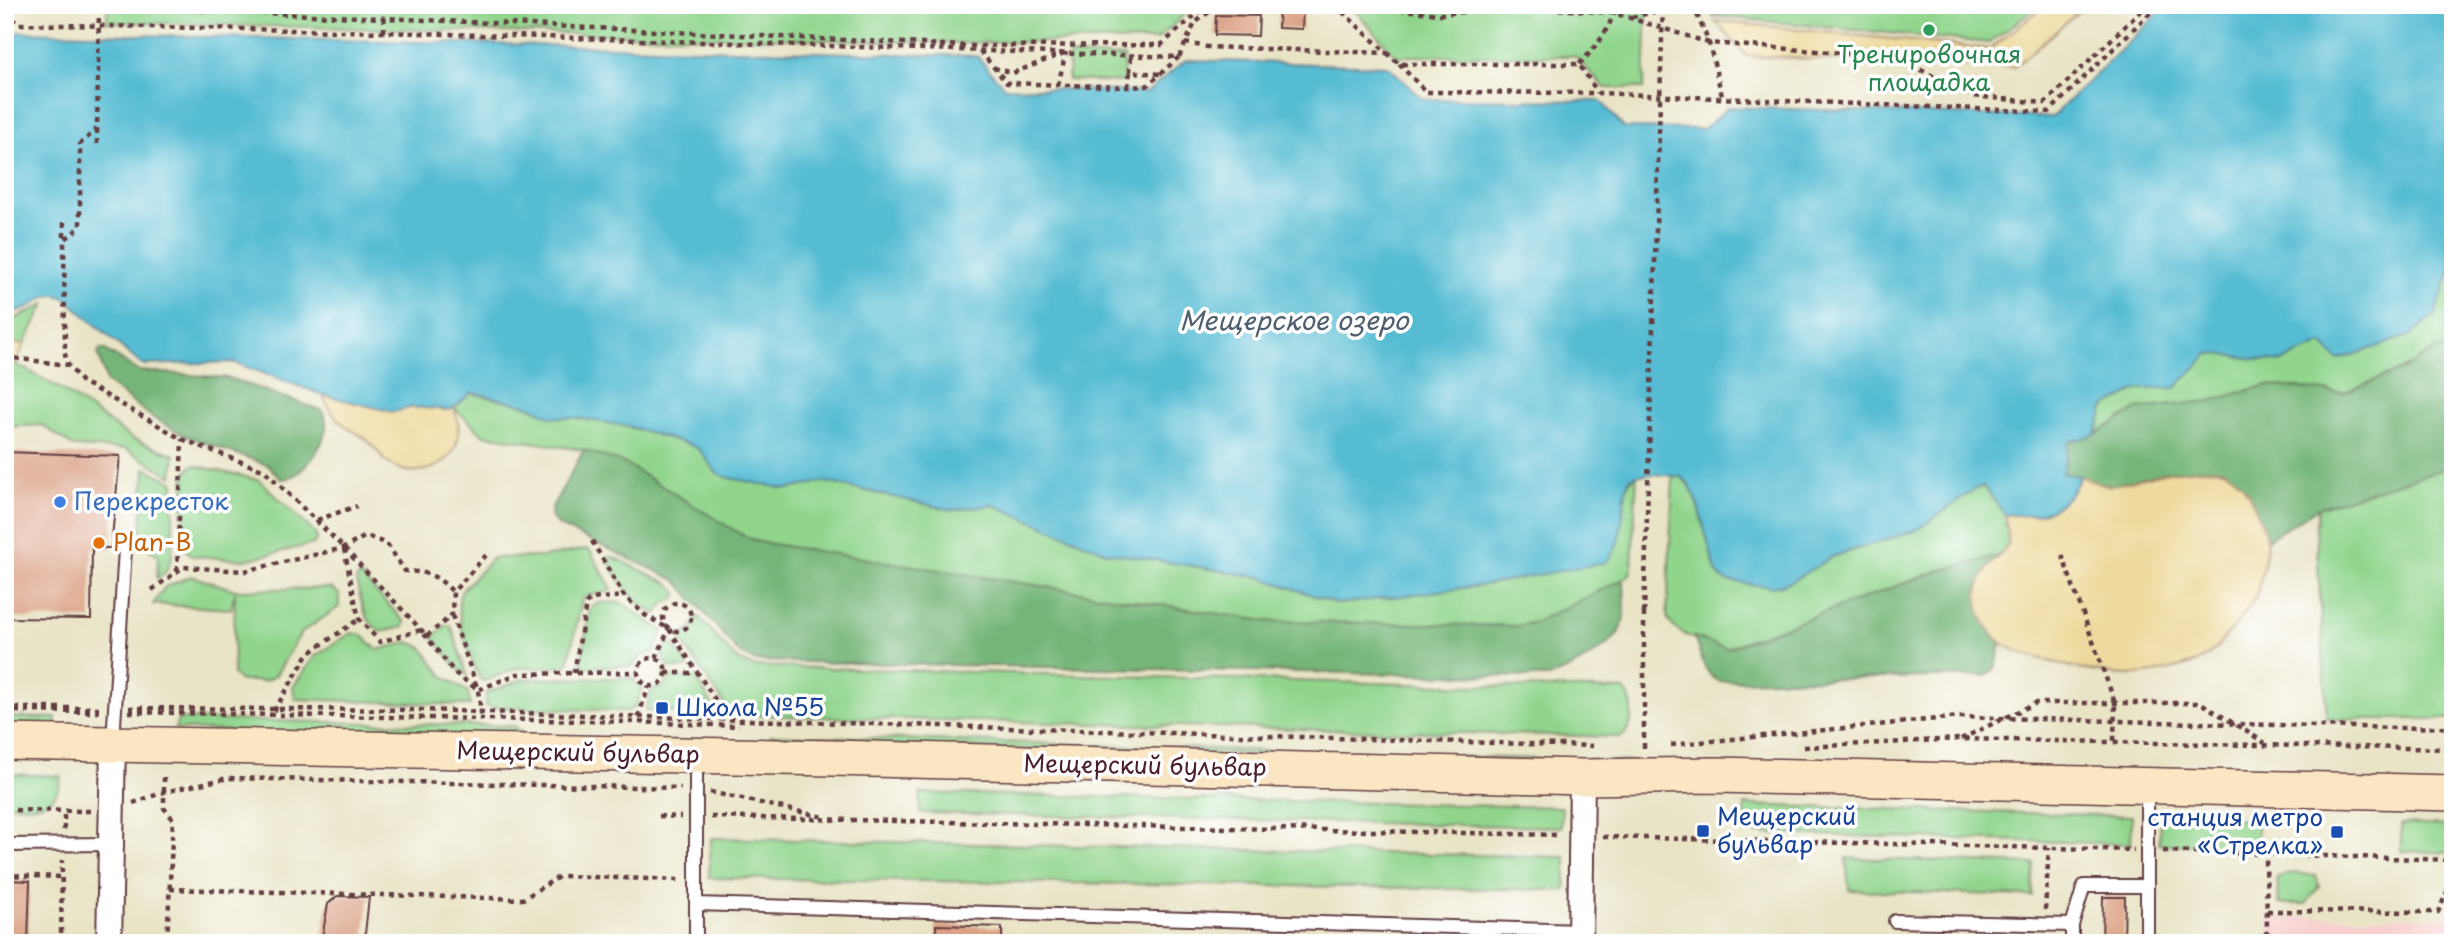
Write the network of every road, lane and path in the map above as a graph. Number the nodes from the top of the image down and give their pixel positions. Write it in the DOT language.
graph roads {
  1 [pos="61,5"];
  2 [pos="385,5"];
  3 [pos="1207,5"];
  4 [pos="1218,5"];
  5 [pos="1335,5"];
  6 [pos="1380,5"];
  7 [pos="1663,5"];
  8 [pos="1686,5"];
  9 [pos="1693,5"];
  10 [pos="2147,5"];
  11 [pos="2158,5"];
  12 [pos="99,7"];
  13 [pos="5,11"];
  14 [pos="1614,13"];
  15 [pos="1632,17"];
  16 [pos="385,18"];
  17 [pos="98,26"];
  18 [pos="384,32"];
  19 [pos="1185,43"];
  20 [pos="1709,43"];
  21 [pos="979,50"];
  22 [pos="1066,52"];
  23 [pos="1388,53"];
  24 [pos="1131,54"];
  25 [pos="1179,57"];
  26 [pos="1399,64"];
  27 [pos="1579,64"];
  28 [pos="994,68"];
  29 [pos="1130,72"];
  30 [pos="1161,74"];
  31 [pos="1058,85"];
  32 [pos="1128,87"];
  33 [pos="1598,93"];
  34 [pos="1723,100"];
  35 [pos="97,129"];
  36 [pos="97,148"];
  37 [pos="64,222"];
  38 [pos="64,240"];
  39 [pos="5,357"];
  40 [pos="68,365"];
  41 [pos="182,439"];
  42 [pos="357,506"];
  43 [pos="317,520"];
  44 [pos="592,541"];
  45 [pos="344,548"];
  46 [pos="125,549"];
  47 [pos="489,552"];
  48 [pos="2062,555"];
  49 [pos="177,571"];
  50 [pos="152,590"];
  51 [pos="453,593"];
  52 [pos="624,596"];
  53 [pos="452,615"];
  54 [pos="359,619"];
  55 [pos="669,629"];
  56 [pos="421,630"];
  57 [pos="656,658"];
  58 [pos="637,672"];
  59 [pos="574,673"];
  60 [pos="666,673"];
  61 [pos="698,673"];
  62 [pos="649,686"];
  63 [pos="478,690"];
  64 [pos="2115,703"];
  65 [pos="5,708"];
  66 [pos="115,708"];
  67 [pos="275,709"];
  68 [pos="481,712"];
  69 [pos="271,716"];
  70 [pos="2004,718"];
  71 [pos="637,719"];
  72 [pos="482,720"];
  73 [pos="2115,721"];
  74 [pos="730,722"];
  75 [pos="2234,724"];
  76 [pos="2453,727"];
  77 [pos="1960,739"];
  78 [pos="2114,741"];
  79 [pos="5,742"];
  80 [pos="2266,743"];
  81 [pos="113,745"];
  82 [pos="1602,747"];
  83 [pos="1630,747"];
  84 [pos="1796,747"];
  85 [pos="2453,749"];
  86 [pos="1644,751"];
  87 [pos="696,772"];
  88 [pos="1583,776"];
  89 [pos="164,777"];
  90 [pos="2147,786"];
  91 [pos="164,792"];
  92 [pos="2453,793"];
  93 [pos="5,810"];
  94 [pos="111,811"];
  95 [pos="65,812"];
  96 [pos="696,817"];
  97 [pos="836,820"];
  98 [pos="1583,836"];
  99 [pos="63,844"];
  100 [pos="111,844"];
  101 [pos="5,845"];
  102 [pos="2049,848"];
  103 [pos="2147,850"];
  104 [pos="2266,854"];
  105 [pos="2453,860"];
  106 [pos="5,875"];
  107 [pos="62,877"];
  108 [pos="2453,879"];
  109 [pos="696,881"];
  110 [pos="2147,886"];
  111 [pos="170,888"];
  112 [pos="696,904"];
  113 [pos="2267,911"];
  114 [pos="1895,921"];
  115 [pos="2044,924"];
  116 [pos="2072,925"];
  117 [pos="1581,937"];
  118 [pos="61,943"];
  119 [pos="109,943"];
  120 [pos="167,943"];
  121 [pos="696,943"];
  122 [pos="2072,943"];
  123 [pos="2147,943"];
  124 [pos="2259,943"];
  1 -- 12 [label="path"];
  2 -- 16 [label="path"];
  3 -- 16 [label="path"];
  4 -- 19 [label="path"];
  5 -- 23 [label="path"];
  6 -- 14 [label="path"];
  7 -- 86 [label="path, bridge"];
  8 -- 15 [label="path"];
  9 -- 20 [label="path"];
  10 -- 20 [label="path"];
  11 -- 34 [label="path"];
  12 -- 16 [label="path"];
  12 -- 17 [label="path"];
  13 -- 17 [label="path"];
  14 -- 15 [label="path"];
  14 -- 27 [label="path"];
  15 -- 20 [label="path"];
  16 -- 18 [label="path"];
  17 -- 18 [label="path"];
  17 -- 35 [label="path"];
  18 -- 21 [label="path"];
  19 -- 23 [label="path"];
  19 -- 25 [label="path"];
  20 -- 34 [label="path"];
  21 -- 22 [label="path"];
  21 -- 28 [label="path"];
  22 -- 24 [label="path"];
  22 -- 28 [label="path"];
  22 -- 31 [label="path"];
  23 -- 26 [label="path"];
  24 -- 25 [label="path"];
  24 -- 29 [label="path"];
  25 -- 30 [label="path"];
  26 -- 27 [label="path"];
  26 -- 33 [label="path"];
  27 -- 33 [label="path"];
  28 -- 31 [label="path"];
  29 -- 30 [label="path"];
  29 -- 32 [label="path"];
  30 -- 32 [label="path"];
  31 -- 32 [label="path"];
  33 -- 34 [label="path"];
  35 -- 36 [label="path"];
  35 -- 38 [label="path"];
  37 -- 38 [label="path"];
  38 -- 40 [label="path"];
  39 -- 40 [label="path"];
  40 -- 41 [label="path"];
  41 -- 43 [label="path"];
  41 -- 49 [label="path"];
  42 -- 43 [label="path"];
  43 -- 45 [label="path"];
  44 -- 52 [label="path"];
  45 -- 49 [label="path"];
  45 -- 51 [label="path"];
  45 -- 54 [label="path"];
  45 -- 56 [label="path"];
  46 -- 66 [label="lane"];
  47 -- 51 [label="path"];
  48 -- 64 [label="path"];
  49 -- 50 [label="path"];
  51 -- 53 [label="path"];
  52 -- 55 [label="path"];
  52 -- 59 [label="path"];
  53 -- 56 [label="path"];
  53 -- 63 [label="path"];
  54 -- 56 [label="path"];
  54 -- 67 [label="path"];
  55 -- 55 [label="path"];
  55 -- 57 [label="path"];
  55 -- 61 [label="path"];
  56 -- 63 [label="path"];
  57 -- 58 [label="path"];
  57 -- 60 [label="path"];
  58 -- 59 [label="path"];
  58 -- 62 [label="path"];
  59 -- 63 [label="path"];
  60 -- 61 [label="path"];
  60 -- 62 [label="path"];
  61 -- 74 [label="path"];
  62 -- 71 [label="path"];
  63 -- 68 [label="path"];
  64 -- 70 [label="path"];
  64 -- 73 [label="path"];
  64 -- 75 [label="path"];
  65 -- 66 [label="path"];
  66 -- 67 [label="path"];
  66 -- 81 [label="lane"];
  67 -- 68 [label="path"];
  67 -- 69 [label="path"];
  68 -- 71 [label="path"];
  68 -- 72 [label="path"];
  70 -- 73 [label="path"];
  70 -- 77 [label="path"];
  70 -- 86 [label="path"];
  71 -- 74 [label="path"];
  73 -- 75 [label="path"];
  73 -- 78 [label="path"];
  74 -- 82 [label="path"];
  75 -- 76 [label="path"];
  75 -- 80 [label="path"];
  77 -- 78 [label="path"];
  77 -- 84 [label="path"];
  78 -- 80 [label="path"];
  79 -- 81 [label="main road, Мещерский бульвар"];
  80 -- 85 [label="path"];
  81 -- 87 [label="main road, Мещерский бульвар"];
  81 -- 94 [label="street"];
  83 -- 86 [label="path"];
  87 -- 88 [label="main road, Мещерский бульвар"];
  87 -- 91 [label="path"];
  87 -- 96 [label="lane"];
  87 -- 97 [label="path"];
  88 -- 90 [label="main road, Мещерский бульвар"];
  88 -- 98 [label="street"];
  89 -- 91 [label="path"];
  90 -- 92 [label="main road, Мещерский бульвар"];
  90 -- 103 [label="lane"];
  91 -- 94 [label="path"];
  91 -- 111 [label="path"];
  93 -- 95 [label="path"];
  94 -- 95 [label="path"];
  94 -- 100 [label="street"];
  95 -- 99 [label="path"];
  96 -- 97 [label="path"];
  96 -- 109 [label="lane"];
  97 -- 98 [label="path"];
  98 -- 102 [label="path"];
  98 -- 117 [label="street"];
  99 -- 100 [label="lane"];
  99 -- 101 [label="lane"];
  99 -- 107 [label="path"];
  100 -- 119 [label="street"];
  102 -- 103 [label="path"];
  102 -- 115 [label="path"];
  103 -- 104 [label="path"];
  103 -- 110 [label="lane"];
  104 -- 105 [label="path"];
  104 -- 113 [label="path"];
  106 -- 107 [label="path"];
  107 -- 118 [label="path"];
  108 -- 113 [label="path"];
  109 -- 111 [label="path"];
  109 -- 112 [label="lane"];
  110 -- 116 [label="lane"];
  110 -- 123 [label="lane"];
  111 -- 120 [label="path"];
  112 -- 117 [label="lane"];
  112 -- 121 [label="lane"];
  113 -- 124 [label="path"];
  114 -- 115 [label="lane"];
  115 -- 116 [label="lane"];
  116 -- 122 [label="lane"];
}
